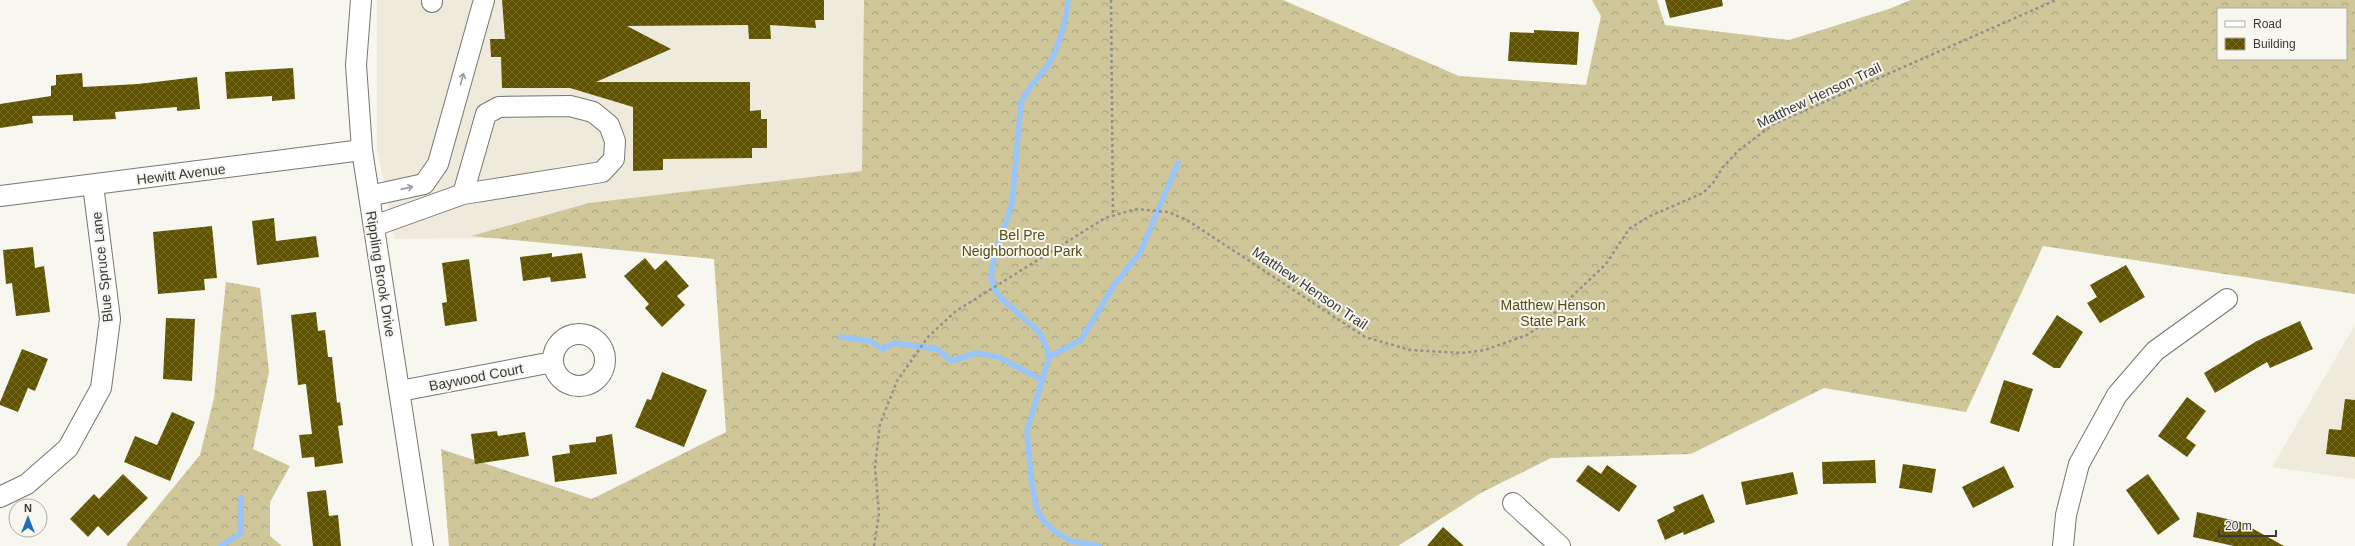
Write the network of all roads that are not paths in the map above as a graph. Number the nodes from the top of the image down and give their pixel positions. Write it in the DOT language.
graph roads {
  1 [pos="361,0"];
  2 [pos="484,0"];
  3 [pos="362,150"];
  4 [pos="93,185"];
  5 [pos="463,194"];
  6 [pos="0,196"];
  7 [pos="369,196"];
  8 [pos="374,226"];
  9 [pos="2227,299"];
  10 [pos="553,362"];
  11 [pos="400,391"];
  12 [pos="0,497"];
  13 [pos="1513,503"];
  14 [pos="423,546"];
  15 [pos="1560,546"];
  16 [pos="2063,546"];
  1 -- 3 [label="street, Rippling Brook Drive"];
  7 -- 2 [label="street, one-way"];
  3 -- 4 [label="street, Hewitt Avenue"];
  3 -- 7 [label="street, Rippling Brook Drive"];
  4 -- 6 [label="street, Hewitt Avenue"];
  4 -- 12 [label="street, Blue Spruce Lane"];
  5 -- 5 [label="street"];
  5 -- 8 [label="street"];
  7 -- 8 [label="street, Rippling Brook Drive"];
  8 -- 11 [label="street, Rippling Brook Drive"];
  9 -- 16 [label="street"];
  10 -- 11 [label="street, Baywood Court"];
  11 -- 14 [label="street, Rippling Brook Drive"];
  13 -- 15 [label="street"];
}
